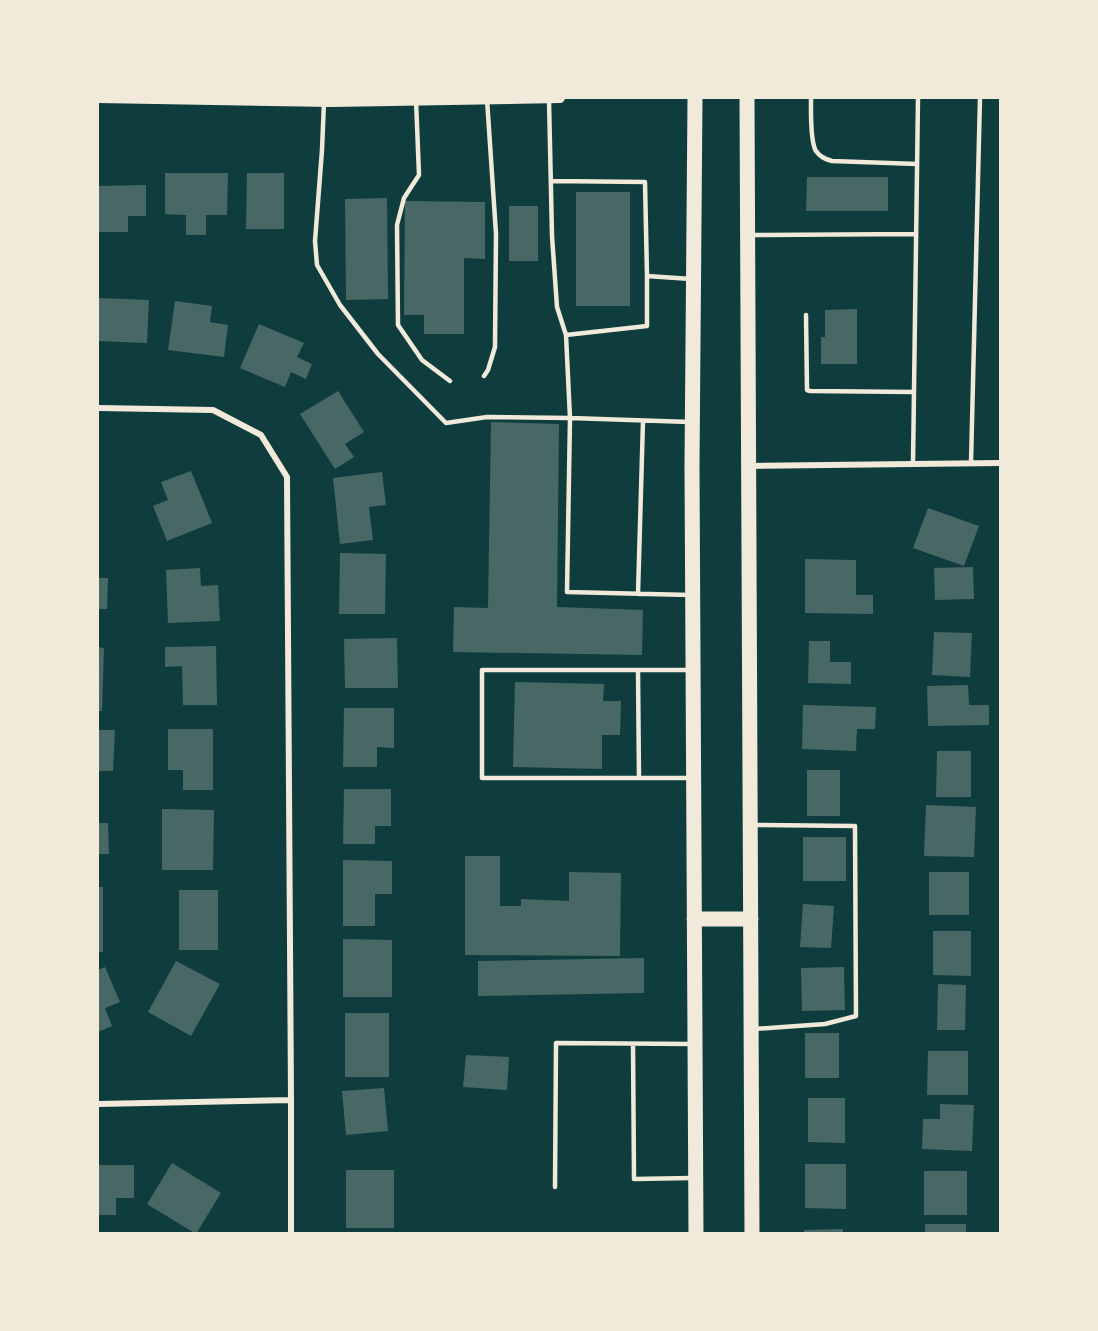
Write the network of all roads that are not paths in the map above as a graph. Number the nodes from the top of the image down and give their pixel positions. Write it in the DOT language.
graph roads {
  1 [pos="98,98"];
  2 [pos="549,98"];
  3 [pos="560,98"];
  4 [pos="695,98"];
  5 [pos="747,98"];
  6 [pos="811,98"];
  7 [pos="918,98"];
  8 [pos="980,98"];
  9 [pos="254,99"];
  10 [pos="487,99"];
  11 [pos="416,100"];
  12 [pos="324,102"];
  13 [pos="917,164"];
  14 [pos="551,181"];
  15 [pos="916,234"];
  16 [pos="748,235"];
  17 [pos="647,276"];
  18 [pos="694,279"];
  19 [pos="806,315"];
  20 [pos="566,335"];
  21 [pos="484,376"];
  22 [pos="450,381"];
  23 [pos="914,392"];
  24 [pos="98,408"];
  25 [pos="570,418"];
  26 [pos="643,421"];
  27 [pos="693,423"];
  28 [pos="971,463"];
  29 [pos="1000,463"];
  30 [pos="913,464"];
  31 [pos="748,466"];
  32 [pos="638,594"];
  33 [pos="693,595"];
  34 [pos="638,670"];
  35 [pos="693,670"];
  36 [pos="639,778"];
  37 [pos="694,778"];
  38 [pos="750,825"];
  39 [pos="694,919"];
  40 [pos="751,920"];
  41 [pos="751,1030"];
  42 [pos="633,1044"];
  43 [pos="695,1044"];
  44 [pos="291,1100"];
  45 [pos="98,1104"];
  46 [pos="696,1178"];
  47 [pos="555,1187"];
  48 [pos="291,1233"];
  49 [pos="696,1233"];
  50 [pos="752,1233"];
  1 -- 9 [label="street"];
  2 -- 3 [label="street"];
  2 -- 10 [label="street"];
  2 -- 14 [label="lane"];
  4 -- 18 [label="main road"];
  5 -- 16 [label="main road"];
  6 -- 13 [label="lane"];
  7 -- 13 [label="lane"];
  8 -- 28 [label="lane"];
  9 -- 12 [label="street"];
  10 -- 11 [label="street"];
  10 -- 21 [label="lane"];
  11 -- 12 [label="street"];
  11 -- 22 [label="lane"];
  12 -- 25 [label="lane"];
  13 -- 15 [label="lane"];
  14 -- 17 [label="lane"];
  14 -- 20 [label="lane"];
  15 -- 16 [label="lane"];
  15 -- 23 [label="lane"];
  16 -- 31 [label="main road"];
  17 -- 18 [label="lane"];
  17 -- 20 [label="lane"];
  18 -- 27 [label="main road"];
  19 -- 23 [label="lane"];
  20 -- 25 [label="lane"];
  23 -- 30 [label="lane"];
  24 -- 44 [label="street"];
  25 -- 26 [label="lane"];
  25 -- 32 [label="lane"];
  26 -- 27 [label="lane"];
  26 -- 32 [label="lane"];
  27 -- 33 [label="main road"];
  28 -- 29 [label="street"];
  28 -- 30 [label="street"];
  30 -- 31 [label="street"];
  31 -- 38 [label="main road"];
  32 -- 33 [label="lane"];
  33 -- 35 [label="main road"];
  34 -- 35 [label="lane"];
  34 -- 36 [label="lane"];
  34 -- 36 [label="lane"];
  35 -- 37 [label="main road"];
  36 -- 37 [label="lane"];
  37 -- 39 [label="main road"];
  38 -- 40 [label="main road"];
  38 -- 41 [label="lane"];
  39 -- 40 [label="main road"];
  39 -- 43 [label="main road"];
  40 -- 41 [label="main road"];
  41 -- 50 [label="main road"];
  42 -- 43 [label="lane"];
  42 -- 46 [label="lane"];
  42 -- 47 [label="lane"];
  43 -- 46 [label="main road"];
  44 -- 45 [label="street"];
  44 -- 48 [label="street"];
  46 -- 49 [label="main road"];
}
